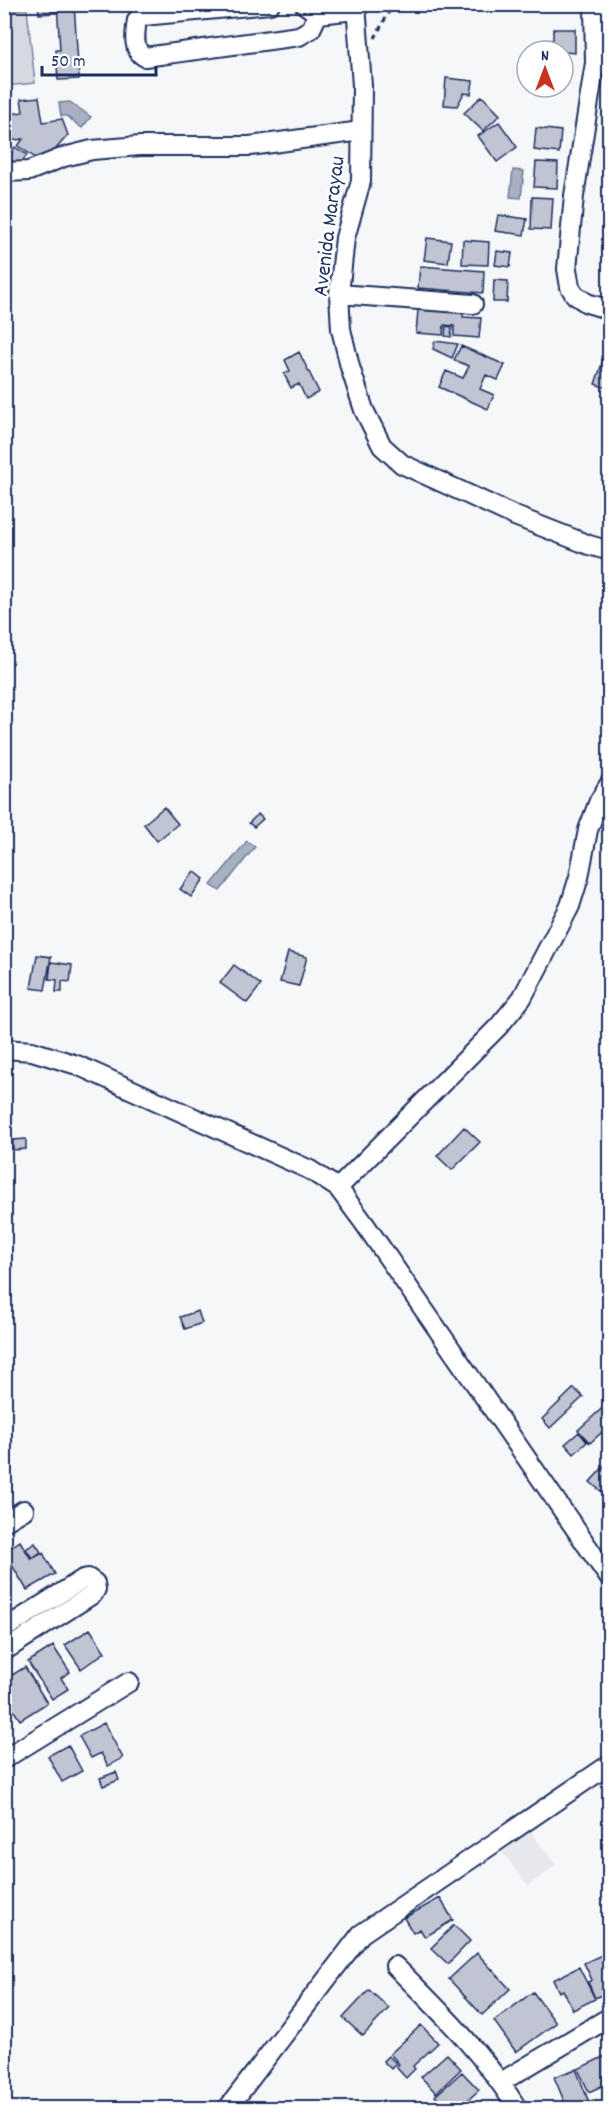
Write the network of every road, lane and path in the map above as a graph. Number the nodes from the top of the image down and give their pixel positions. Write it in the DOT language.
graph roads {
  1 [pos="270,4"];
  2 [pos="393,4"];
  3 [pos="594,4"];
  4 [pos="356,7"];
  5 [pos="311,9"];
  6 [pos="359,53"];
  7 [pos="602,63"];
  8 [pos="361,131"];
  9 [pos="4,172"];
  10 [pos="339,294"];
  11 [pos="473,304"];
  12 [pos="609,310"];
  13 [pos="609,550"];
  14 [pos="609,783"];
  15 [pos="4,1049"];
  16 [pos="338,1188"];
  17 [pos="24,1510"];
  18 [pos="4,1522"];
  19 [pos="609,1579"];
  20 [pos="4,1629"];
  21 [pos="4,1652"];
  22 [pos="129,1682"];
  23 [pos="4,1759"];
  24 [pos="609,1764"];
  25 [pos="395,1966"];
  26 [pos="609,2017"];
  27 [pos="501,2082"];
  28 [pos="228,2109"];
  29 [pos="517,2109"];
  1 -- 5 [label="street"];
  2 -- 6 [label="path"];
  3 -- 7 [label="street"];
  4 -- 5 [label="street"];
  4 -- 6 [label="street, Avenida Marayau"];
  6 -- 8 [label="street, Avenida Marayau"];
  7 -- 12 [label="street"];
  8 -- 9 [label="street"];
  8 -- 10 [label="street, Avenida Marayau"];
  10 -- 11 [label="street"];
  10 -- 13 [label="street, Avenida Marayau"];
  14 -- 16 [label="street"];
  15 -- 16 [label="street"];
  16 -- 19 [label="street"];
  17 -- 18 [label="street"];
  20 -- 21 [label="street"];
  22 -- 23 [label="street"];
  24 -- 28 [label="street"];
  25 -- 27 [label="street"];
  26 -- 27 [label="street"];
  27 -- 29 [label="street"];
}
